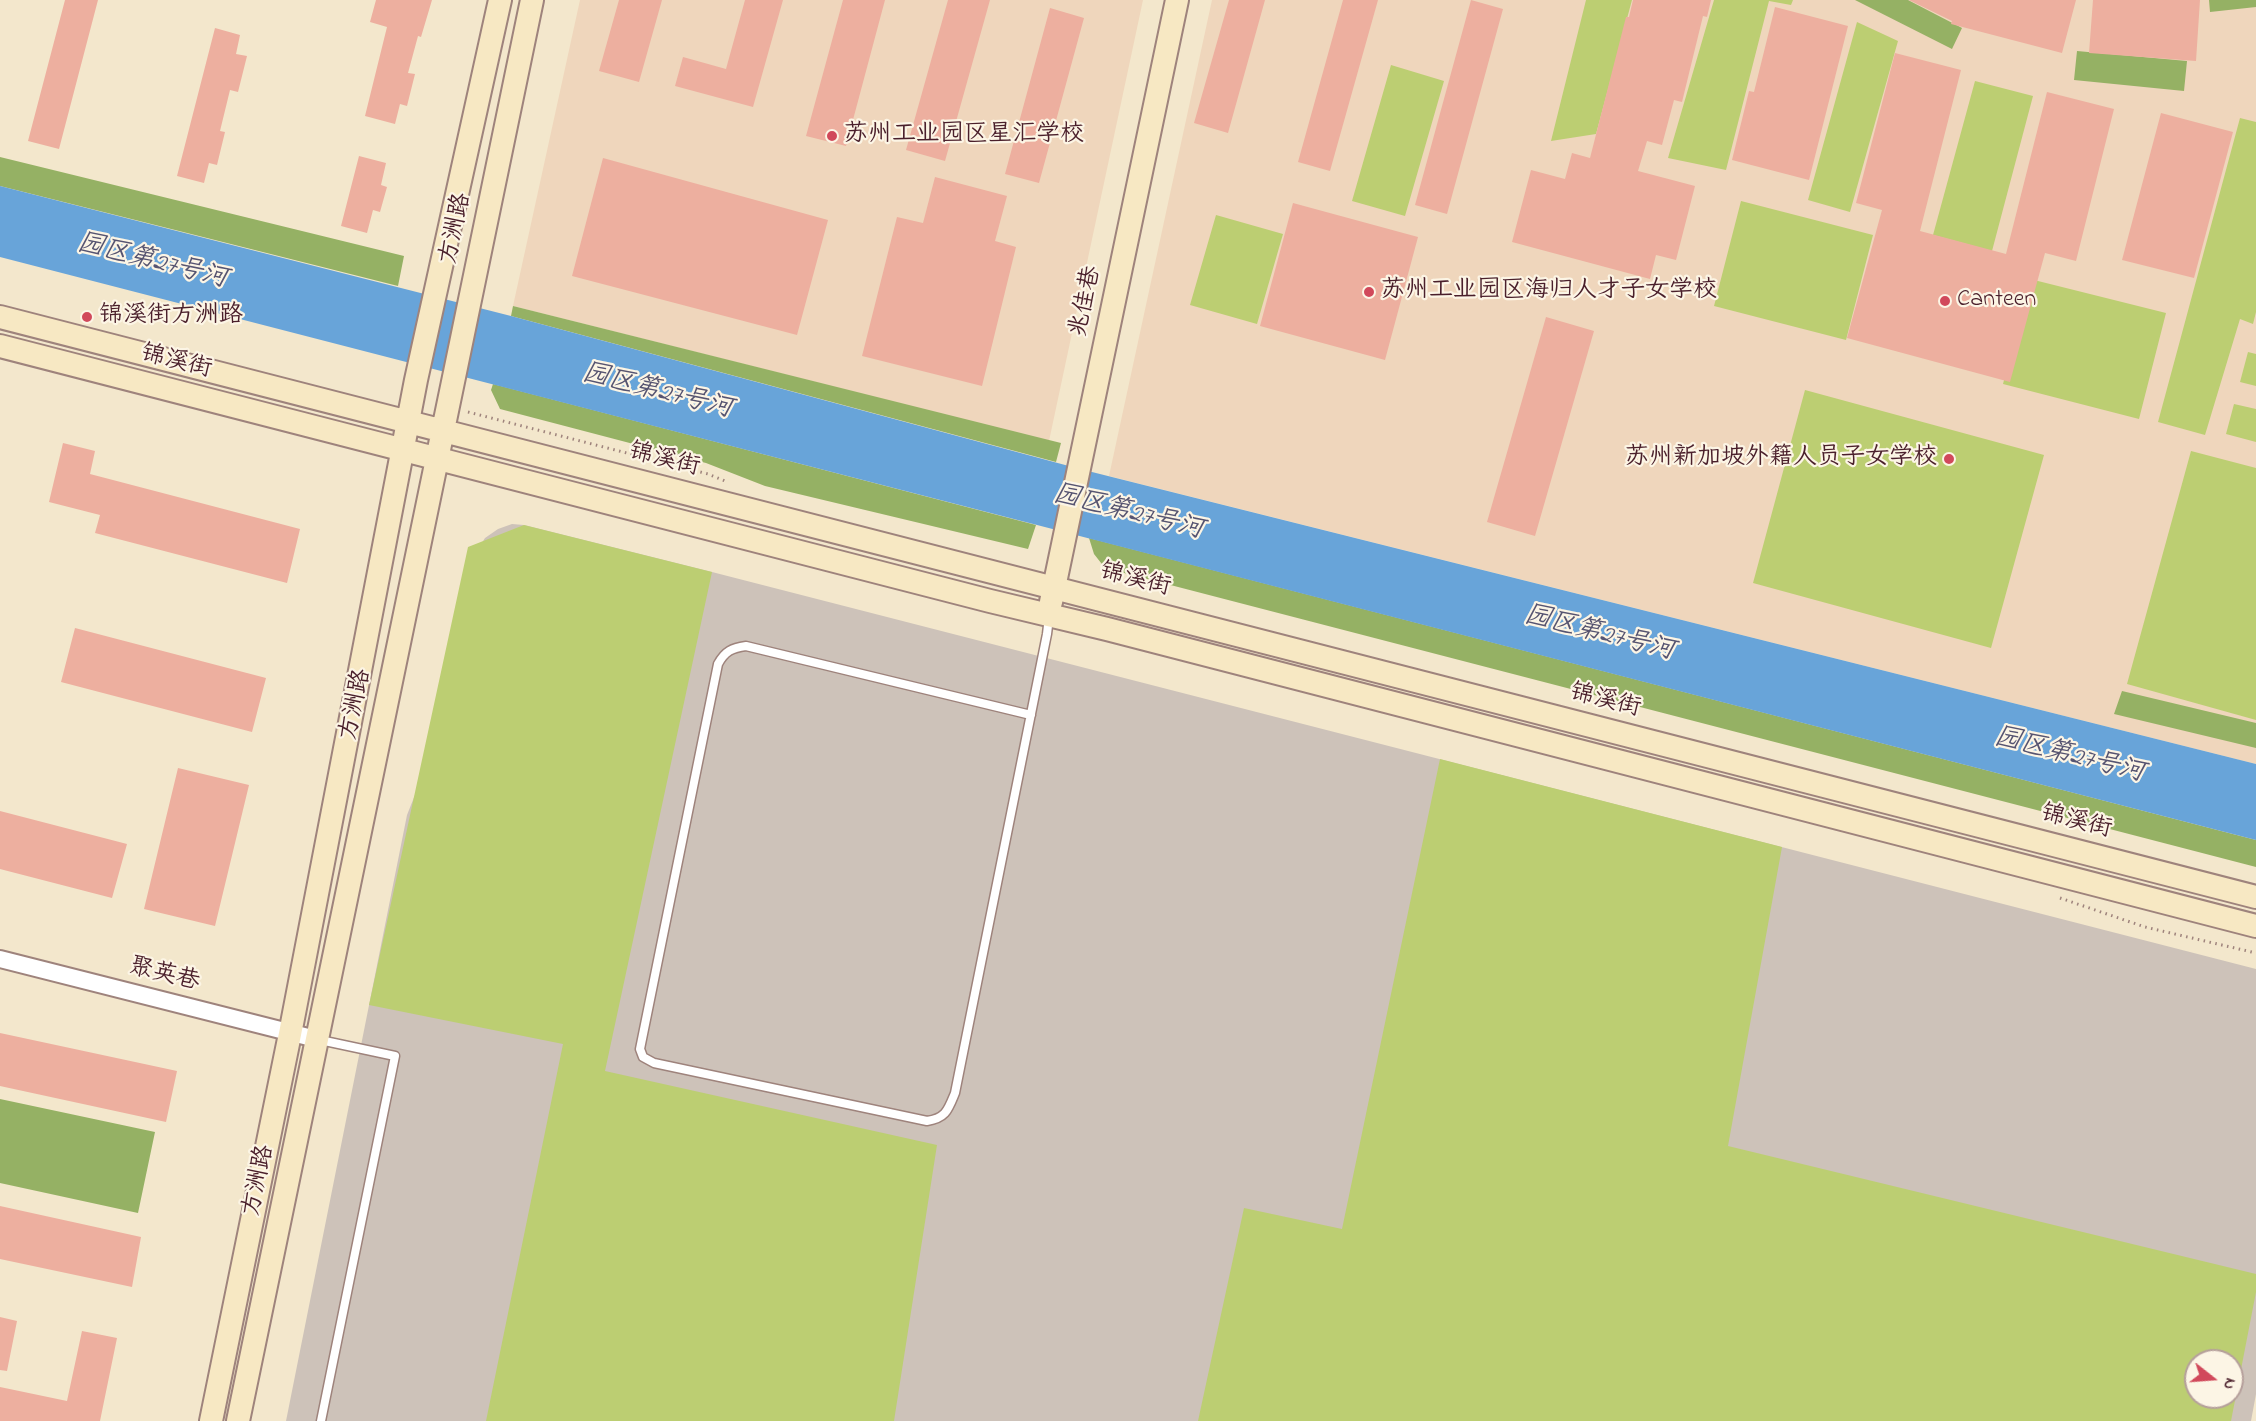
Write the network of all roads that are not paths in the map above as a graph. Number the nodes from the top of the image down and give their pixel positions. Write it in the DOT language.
graph roads {
  1 [pos="500,0"];
  2 [pos="532,0"];
  3 [pos="1178,0"];
  4 [pos="0,317"];
  5 [pos="0,346"];
  6 [pos="409,421"];
  7 [pos="442,431"];
  8 [pos="404,449"];
  9 [pos="436,457"];
  10 [pos="1054,589"];
  11 [pos="1049,615"];
  12 [pos="1031,716"];
  13 [pos="2256,897"];
  14 [pos="2256,926"];
  15 [pos="0,959"];
  16 [pos="290,1034"];
  17 [pos="316,1039"];
  18 [pos="211,1421"];
  19 [pos="238,1421"];
  20 [pos="321,1421"];
  1 -- 6 [label="main road, 方洲路"];
  2 -- 7 [label="main road, 方洲路"];
  3 -- 10 [label="main road, 兆佳巷"];
  4 -- 6 [label="main road, 锦溪街"];
  5 -- 8 [label="main road, 锦溪街"];
  6 -- 7 [label="main road, 锦溪街"];
  6 -- 8 [label="main road, 方洲路"];
  7 -- 9 [label="main road, 方洲路"];
  7 -- 10 [label="main road, 锦溪街"];
  8 -- 9 [label="main road, 锦溪街"];
  8 -- 16 [label="main road, 方洲路"];
  9 -- 11 [label="main road, 锦溪街"];
  9 -- 17 [label="main road, 方洲路"];
  10 -- 11 [label="main road, 兆佳巷"];
  10 -- 13 [label="main road, 锦溪街"];
  11 -- 12 [label="lane"];
  11 -- 14 [label="main road, 锦溪街"];
  12 -- 12 [label="lane"];
  15 -- 16 [label="street, 聚英巷"];
  16 -- 17 [label="street, 聚英巷"];
  16 -- 18 [label="main road, 方洲路"];
  17 -- 19 [label="main road, 方洲路"];
  17 -- 20 [label="lane"];
}
